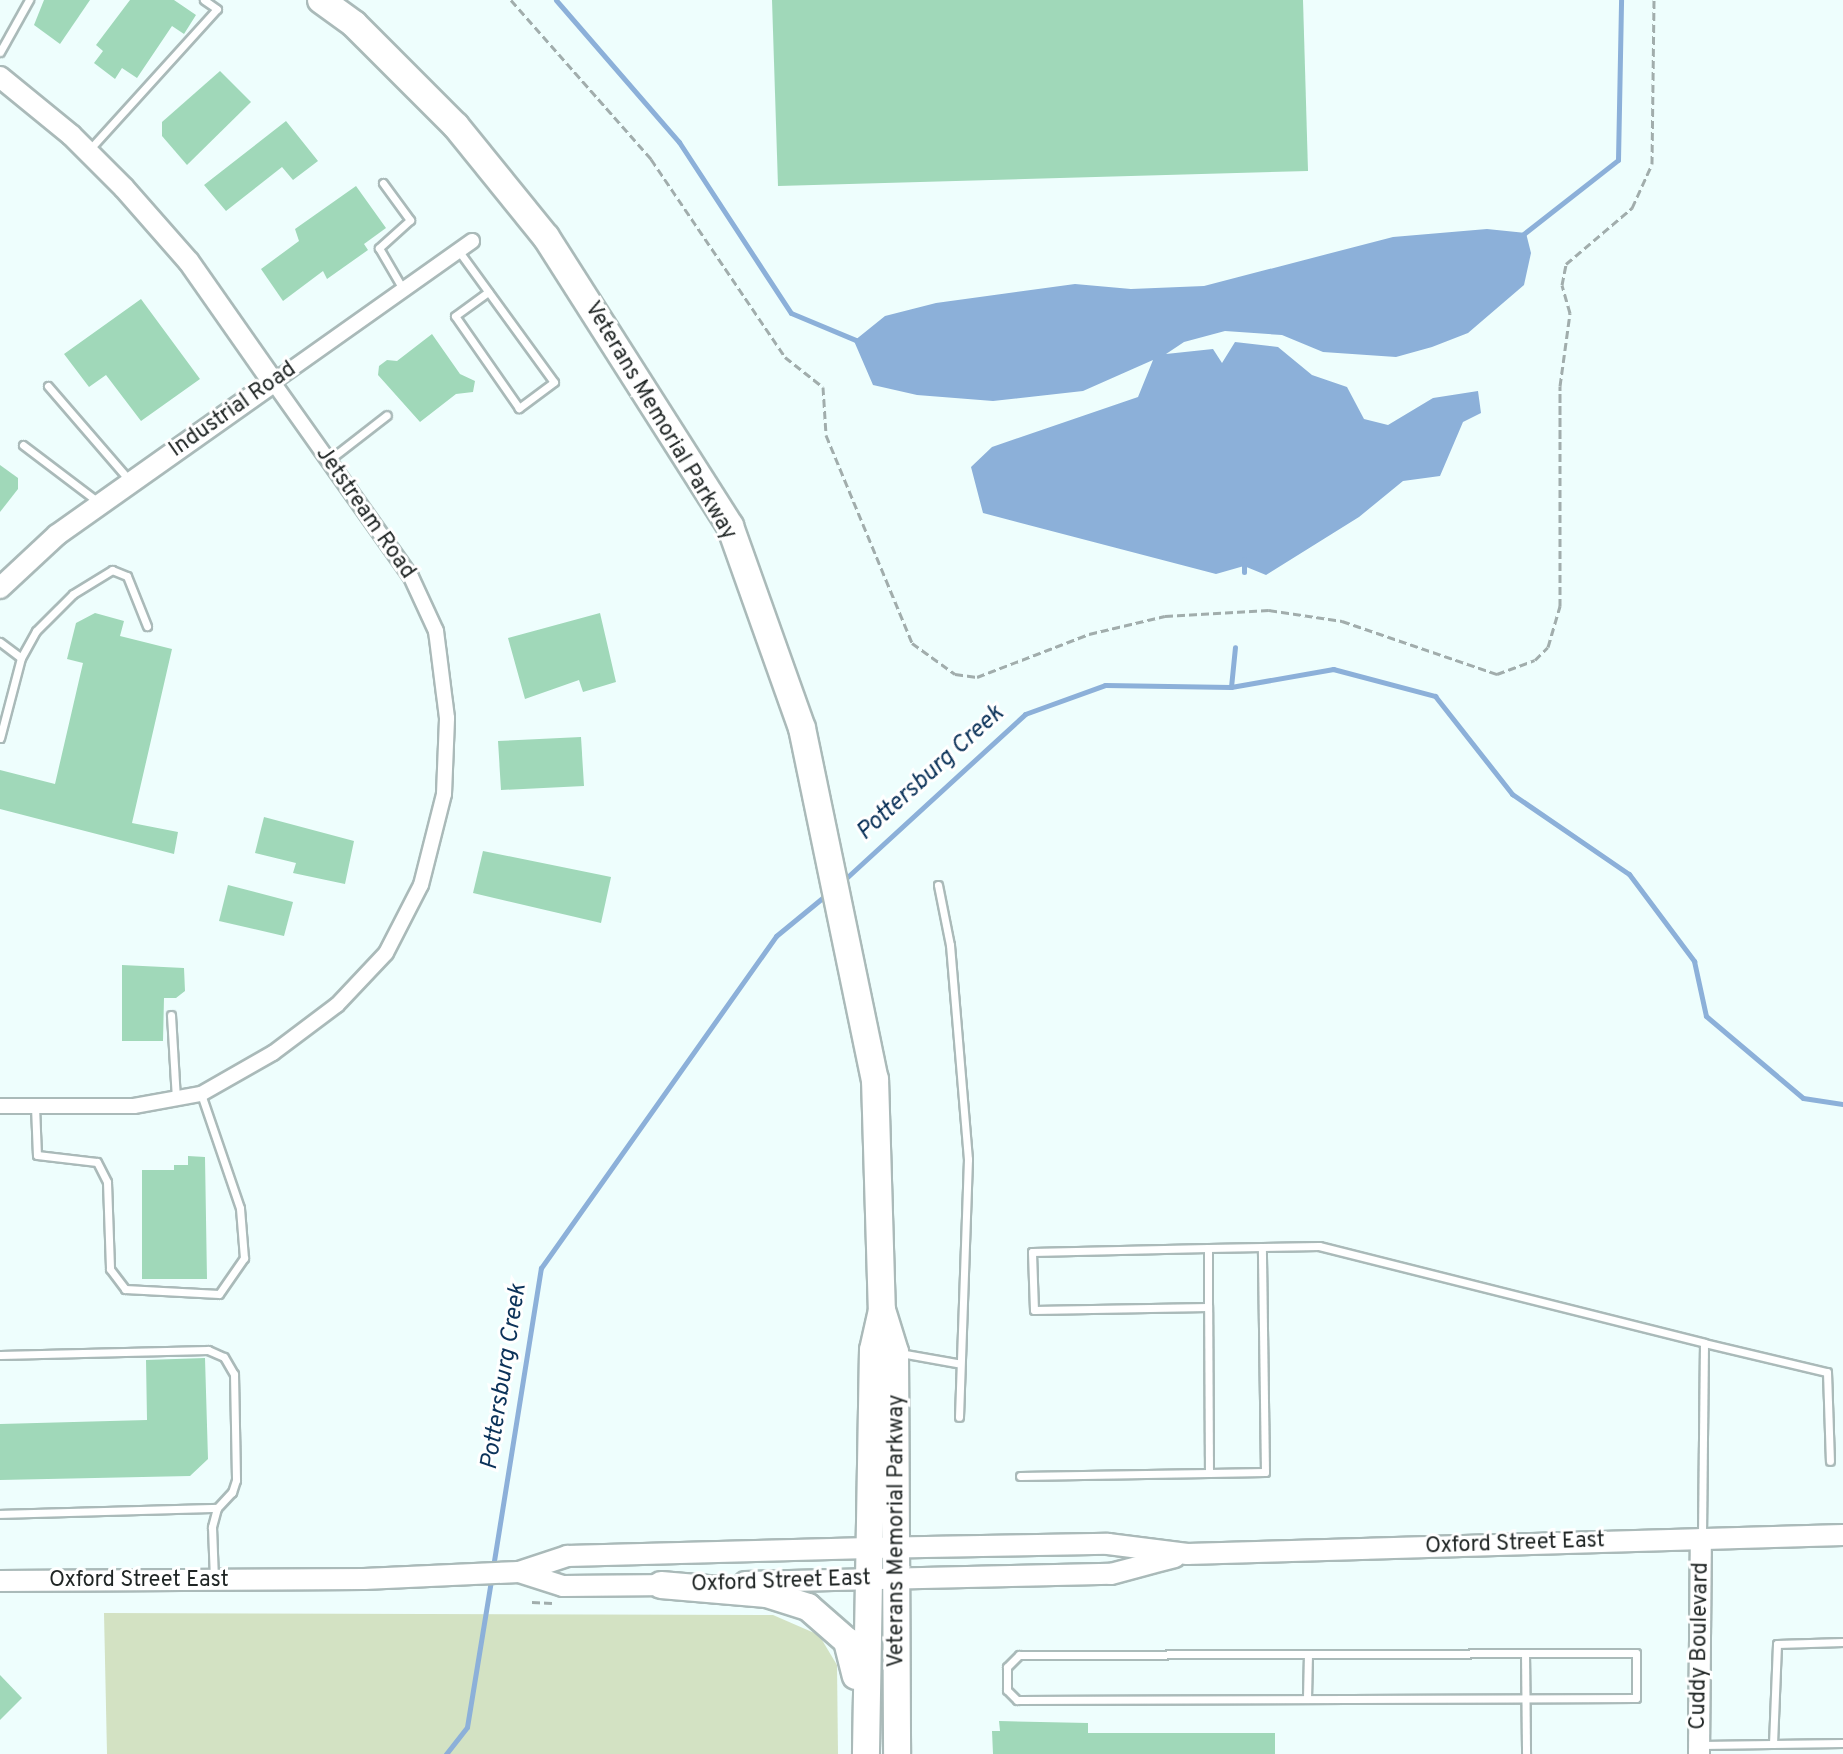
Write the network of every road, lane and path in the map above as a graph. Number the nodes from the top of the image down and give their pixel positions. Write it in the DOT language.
graph roads {
  1 [pos="29,0"];
  2 [pos="204,0"];
  3 [pos="321,0"];
  4 [pos="511,0"];
  5 [pos="1654,0"];
  6 [pos="0,52"];
  7 [pos="0,77"];
  8 [pos="88,151"];
  9 [pos="383,183"];
  10 [pos="472,241"];
  11 [pos="458,250"];
  12 [pos="403,289"];
  13 [pos="488,292"];
  14 [pos="273,382"];
  15 [pos="48,386"];
  16 [pos="387,415"];
  17 [pos="23,445"];
  18 [pos="329,460"];
  19 [pos="131,483"];
  20 [pos="101,504"];
  21 [pos="0,588"];
  22 [pos="147,626"];
  23 [pos="0,642"];
  24 [pos="21,658"];
  25 [pos="0,738"];
  26 [pos="938,885"];
  27 [pos="171,1015"];
  28 [pos="201,1094"];
  29 [pos="176,1098"];
  30 [pos="0,1106"];
  31 [pos="35,1106"];
  32 [pos="1262,1247"];
  33 [pos="1208,1248"];
  34 [pos="1208,1307"];
  35 [pos="882,1310"];
  36 [pos="1704,1343"];
  37 [pos="895,1352"];
  38 [pos="0,1355"];
  39 [pos="957,1363"];
  40 [pos="959,1417"];
  41 [pos="1830,1461"];
  42 [pos="1209,1473"];
  43 [pos="1020,1476"];
  44 [pos="217,1508"];
  45 [pos="0,1514"];
  46 [pos="1843,1535"];
  47 [pos="1701,1539"];
  48 [pos="898,1547"];
  49 [pos="869,1548"];
  50 [pos="1187,1554"];
  51 [pos="519,1572"];
  52 [pos="866,1578"];
  53 [pos="214,1580"];
  54 [pos="899,1580"];
  55 [pos="0,1581"];
  56 [pos="661,1585"];
  57 [pos="532,1602"];
  58 [pos="561,1603"];
  59 [pos="1843,1642"];
  60 [pos="1525,1653"];
  61 [pos="1308,1654"];
  62 [pos="1307,1698"];
  63 [pos="1525,1698"];
  64 [pos="866,1719"];
  65 [pos="1843,1743"];
  66 [pos="1773,1744"];
  67 [pos="1699,1750"];
  68 [pos="866,1754"];
  69 [pos="897,1754"];
  70 [pos="1526,1754"];
  1 -- 6 [label="lane"];
  2 -- 8 [label="lane"];
  3 -- 35 [label="highway, Veterans Memorial Parkway"];
  4 -- 5 [label="path"];
  7 -- 8 [label="main road, Jetstream Road"];
  8 -- 14 [label="main road, Jetstream Road"];
  9 -- 12 [label="lane"];
  10 -- 11 [label="street, Industrial Road"];
  11 -- 12 [label="street, Industrial Road"];
  11 -- 13 [label="lane"];
  12 -- 14 [label="street, Industrial Road"];
  13 -- 13 [label="lane"];
  14 -- 18 [label="street, Jetstream Road"];
  14 -- 19 [label="main road, Industrial Road"];
  15 -- 19 [label="lane"];
  16 -- 18 [label="lane"];
  17 -- 20 [label="lane"];
  18 -- 28 [label="street, Jetstream Road"];
  19 -- 20 [label="main road, Industrial Road"];
  20 -- 21 [label="main road, Industrial Road"];
  22 -- 24 [label="lane"];
  23 -- 24 [label="lane"];
  24 -- 25 [label="lane"];
  26 -- 39 [label="lane"];
  27 -- 29 [label="lane"];
  28 -- 29 [label="street, Jetstream Road"];
  28 -- 31 [label="lane"];
  29 -- 31 [label="street, Jetstream Road"];
  30 -- 31 [label="street, Jetstream Road"];
  32 -- 33 [label="lane"];
  32 -- 36 [label="lane"];
  32 -- 42 [label="lane"];
  33 -- 34 [label="lane"];
  33 -- 34 [label="lane"];
  34 -- 42 [label="lane"];
  35 -- 37 [label="highway, Veterans Memorial Parkway"];
  35 -- 49 [label="highway, Veterans Memorial Parkway"];
  36 -- 41 [label="lane"];
  36 -- 47 [label="lane"];
  37 -- 39 [label="lane"];
  37 -- 48 [label="highway, Veterans Memorial Parkway"];
  38 -- 44 [label="lane"];
  39 -- 40 [label="lane"];
  42 -- 43 [label="lane"];
  44 -- 45 [label="lane"];
  44 -- 53 [label="lane"];
  46 -- 47 [label="main road, Oxford Street East"];
  47 -- 50 [label="main road, Oxford Street East"];
  47 -- 67 [label="main road, Cuddy Boulevard"];
  48 -- 49 [label="main road, Oxford Street East"];
  48 -- 50 [label="main road, Oxford Street East"];
  48 -- 54 [label="highway, Veterans Memorial Parkway"];
  49 -- 51 [label="main road, Oxford Street East"];
  49 -- 52 [label="highway, Veterans Memorial Parkway"];
  50 -- 54 [label="main road, Oxford Street East"];
  51 -- 53 [label="main road, Oxford Street East"];
  51 -- 56 [label="main road, Oxford Street East"];
  52 -- 54 [label="main road, Oxford Street East"];
  52 -- 56 [label="main road, Oxford Street East"];
  52 -- 64 [label="highway, Veterans Memorial Parkway"];
  53 -- 55 [label="main road, Oxford Street East"];
  54 -- 69 [label="highway, Veterans Memorial Parkway"];
  56 -- 64 [label="highway"];
  57 -- 58 [label="path"];
  59 -- 66 [label="lane"];
  60 -- 61 [label="lane"];
  60 -- 63 [label="lane"];
  60 -- 63 [label="lane"];
  61 -- 62 [label="lane"];
  61 -- 62 [label="lane"];
  62 -- 63 [label="lane"];
  63 -- 70 [label="lane"];
  64 -- 68 [label="highway, Veterans Memorial Parkway"];
  65 -- 66 [label="lane"];
  66 -- 67 [label="lane"];
}
